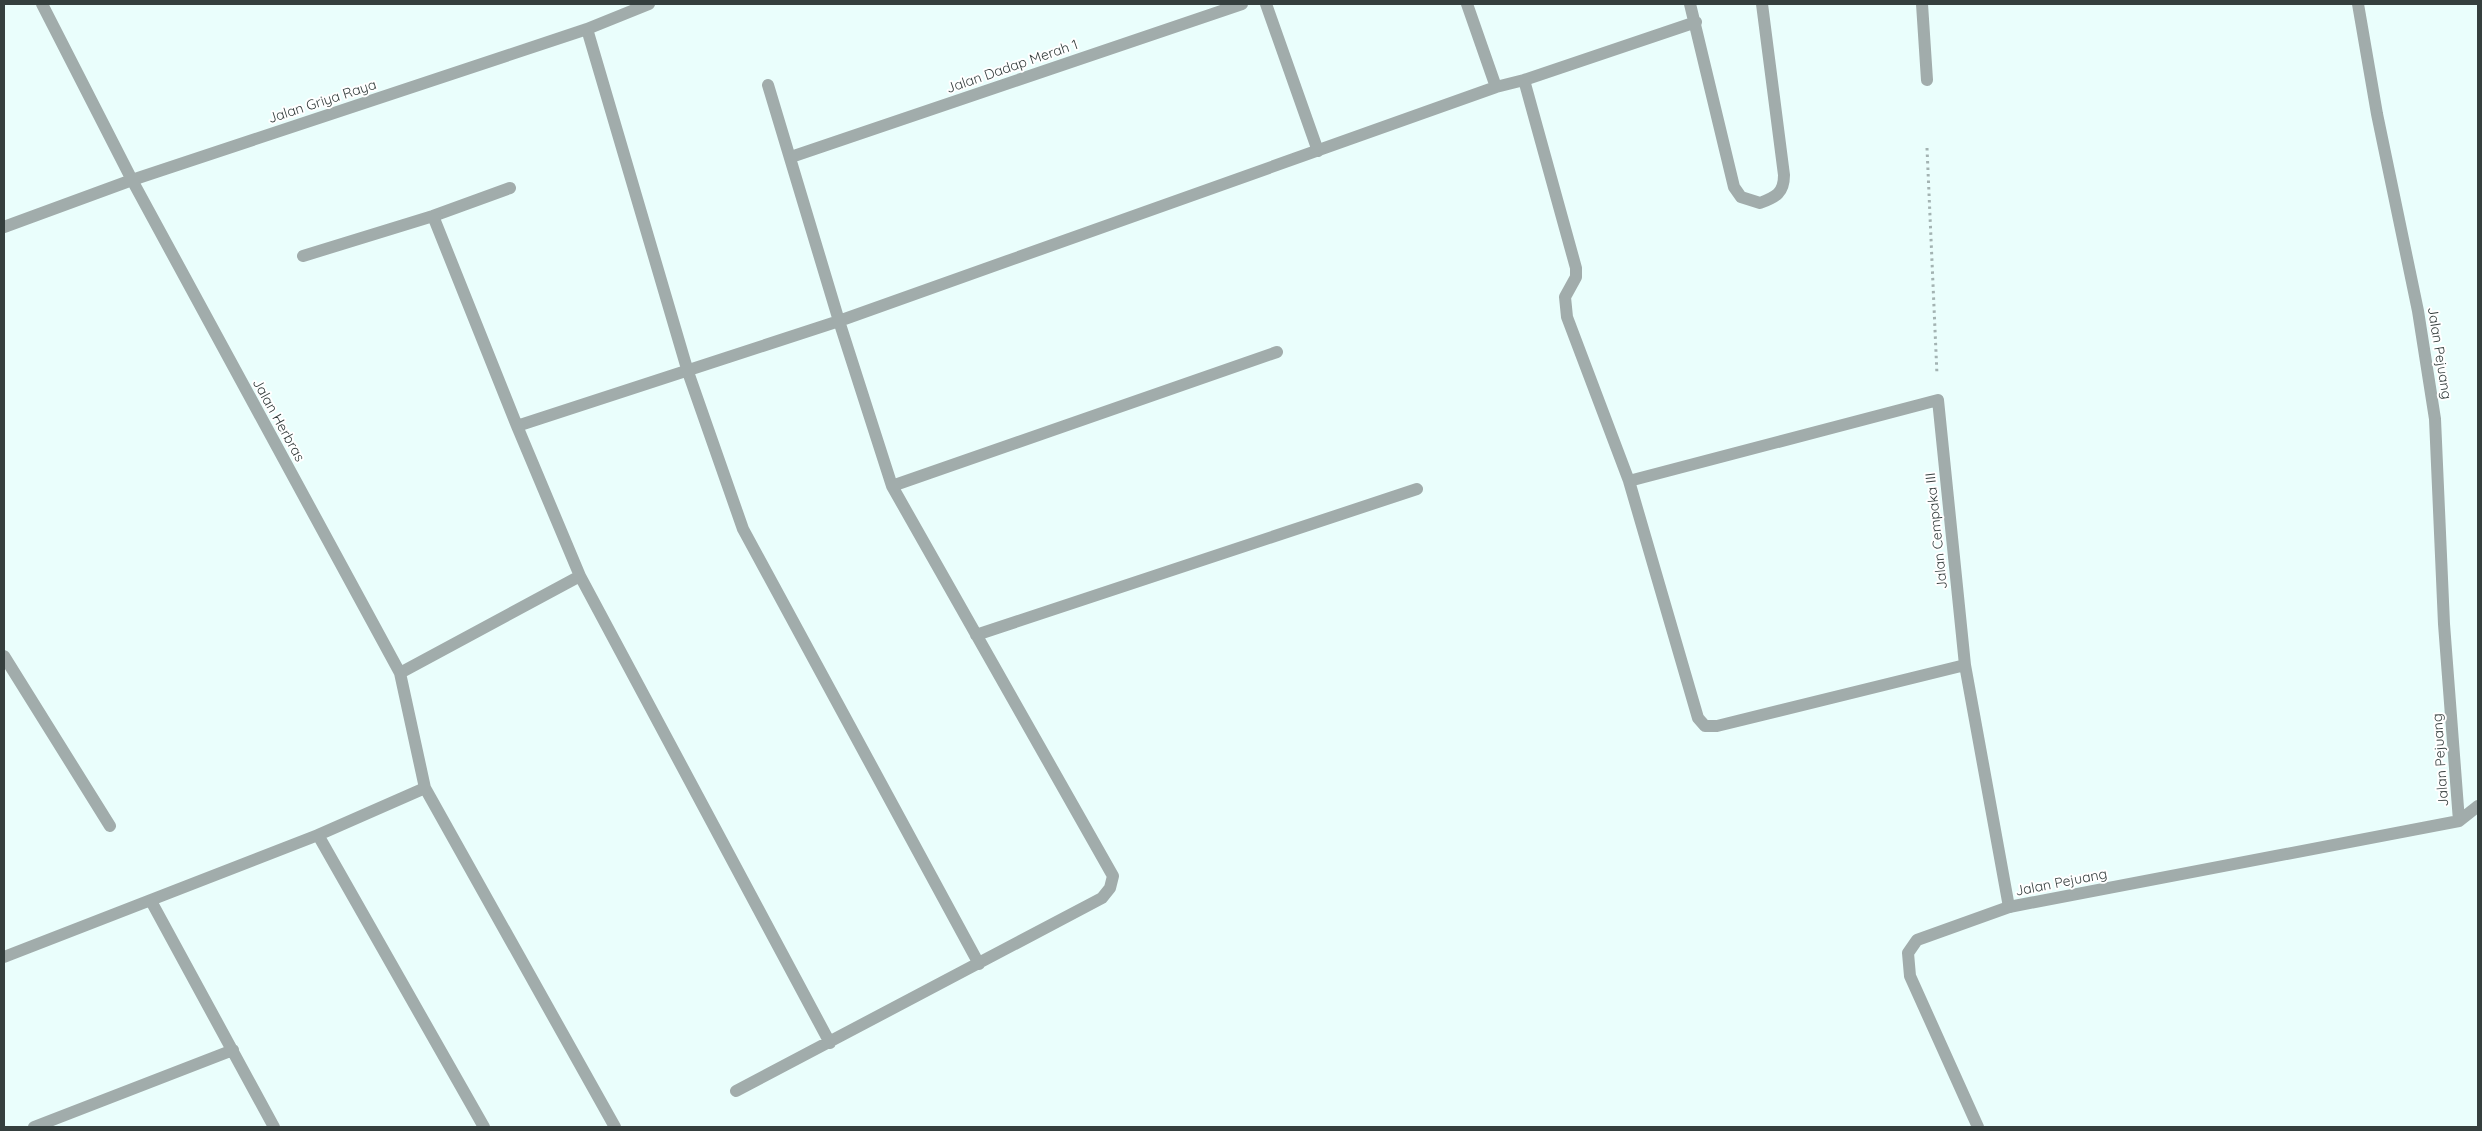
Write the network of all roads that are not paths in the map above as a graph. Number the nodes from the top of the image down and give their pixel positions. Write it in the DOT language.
graph roads {
  1 [pos="42,4"];
  2 [pos="649,4"];
  3 [pos="1242,4"];
  4 [pos="1266,4"];
  5 [pos="1467,4"];
  6 [pos="1690,4"];
  7 [pos="1762,4"];
  8 [pos="1922,4"];
  9 [pos="2358,4"];
  10 [pos="1696,22"];
  11 [pos="587,29"];
  12 [pos="1524,80"];
  13 [pos="1927,80"];
  14 [pos="768,85"];
  15 [pos="1496,88"];
  16 [pos="1318,151"];
  17 [pos="791,157"];
  18 [pos="132,180"];
  19 [pos="510,188"];
  20 [pos="433,216"];
  21 [pos="4,227"];
  22 [pos="303,256"];
  23 [pos="838,321"];
  24 [pos="1277,352"];
  25 [pos="688,372"];
  26 [pos="517,426"];
  27 [pos="1629,481"];
  28 [pos="892,486"];
  29 [pos="1417,489"];
  30 [pos="580,576"];
  31 [pos="976,635"];
  32 [pos="4,656"];
  33 [pos="1965,665"];
  34 [pos="400,673"];
  35 [pos="425,788"];
  36 [pos="2478,806"];
  37 [pos="2460,821"];
  38 [pos="110,826"];
  39 [pos="318,835"];
  40 [pos="151,901"];
  41 [pos="2009,907"];
  42 [pos="4,956"];
  43 [pos="979,964"];
  44 [pos="830,1043"];
  45 [pos="233,1050"];
  46 [pos="736,1091"];
  47 [pos="34,1127"];
  48 [pos="274,1127"];
  49 [pos="484,1127"];
  50 [pos="615,1127"];
  51 [pos="1978,1127"];
  1 -- 18 [label="street, Jalan Herbras"];
  2 -- 11 [label="street, Jalan Griya Raya"];
  3 -- 17 [label="street, Jalan Dadap Merah 1"];
  4 -- 16 [label="street"];
  5 -- 15 [label="street"];
  6 -- 10 [label="street"];
  7 -- 10 [label="street"];
  8 -- 13 [label="street"];
  9 -- 37 [label="street, Jalan Pejuang"];
  10 -- 12 [label="street"];
  11 -- 18 [label="street, Jalan Griya Raya"];
  11 -- 25 [label="street"];
  12 -- 15 [label="street"];
  12 -- 27 [label="street"];
  14 -- 17 [label="street"];
  15 -- 16 [label="street"];
  16 -- 23 [label="street"];
  17 -- 23 [label="street"];
  18 -- 21 [label="street, Jalan Griya Raya"];
  18 -- 34 [label="street, Jalan Herbras"];
  19 -- 20 [label="street"];
  20 -- 22 [label="street"];
  20 -- 26 [label="street"];
  23 -- 25 [label="street"];
  23 -- 28 [label="street"];
  24 -- 28 [label="street"];
  25 -- 26 [label="street"];
  25 -- 43 [label="street"];
  26 -- 30 [label="street"];
  27 -- 33 [label="street"];
  27 -- 33 [label="street, Jalan Cempaka III"];
  28 -- 31 [label="street"];
  29 -- 31 [label="street"];
  30 -- 34 [label="street"];
  30 -- 44 [label="street"];
  31 -- 43 [label="street"];
  32 -- 38 [label="street"];
  33 -- 41 [label="street, Jalan Cempaka III"];
  34 -- 35 [label="street, Jalan Herbras"];
  35 -- 39 [label="street"];
  35 -- 50 [label="street, Jalan Herbras"];
  36 -- 37 [label="street"];
  37 -- 41 [label="street, Jalan Pejuang"];
  39 -- 40 [label="street"];
  39 -- 49 [label="street"];
  40 -- 42 [label="street"];
  40 -- 45 [label="street"];
  41 -- 51 [label="street, Jalan Pejuang"];
  43 -- 44 [label="street"];
  44 -- 46 [label="street"];
  45 -- 47 [label="street"];
  45 -- 48 [label="street"];
}
